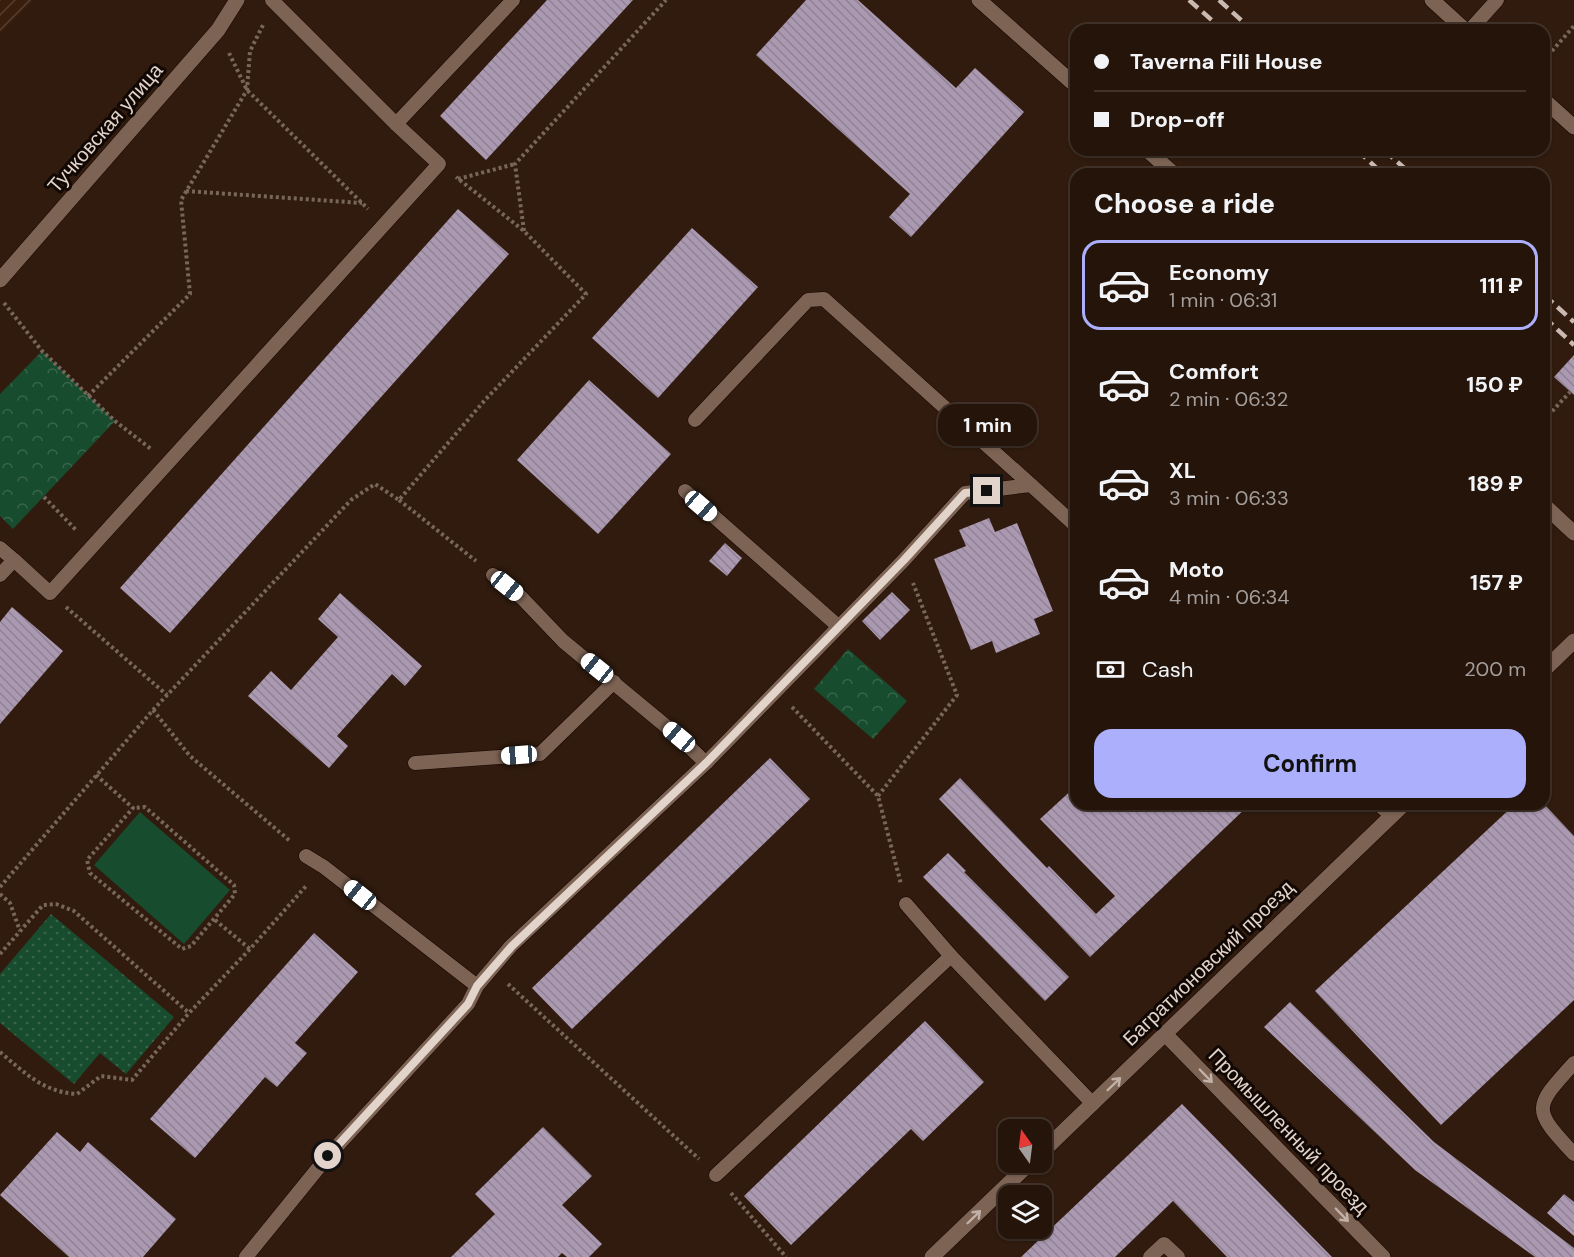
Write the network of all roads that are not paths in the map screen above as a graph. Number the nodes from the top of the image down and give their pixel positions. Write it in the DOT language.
graph roads {
  1 [pos="237,0"];
  2 [pos="513,0"];
  3 [pos="979,0"];
  4 [pos="1432,0"];
  5 [pos="1497,0"];
  6 [pos="273,1"];
  7 [pos="1461,24"];
  8 [pos="1474,24"];
  9 [pos="1070,81"];
  10 [pos="1550,105"];
  11 [pos="396,124"];
  12 [pos="1574,127"];
  13 [pos="1154,156"];
  14 [pos="1167,168"];
  15 [pos="0,280"];
  16 [pos="695,420"];
  17 [pos="1031,485"];
  18 [pos="685,491"];
  19 [pos="1550,511"];
  20 [pos="1070,521"];
  21 [pos="1574,533"];
  22 [pos="0,548"];
  23 [pos="14,560"];
  24 [pos="0,575"];
  25 [pos="493,575"];
  26 [pos="838,626"];
  27 [pos="1574,641"];
  28 [pos="1550,664"];
  29 [pos="614,682"];
  30 [pos="415,763"];
  31 [pos="706,763"];
  32 [pos="1385,810"];
  33 [pos="1398,810"];
  34 [pos="1392,816"];
  35 [pos="306,856"];
  36 [pos="906,904"];
  37 [pos="951,956"];
  38 [pos="477,986"];
  39 [pos="1165,1034"];
  40 [pos="1574,1063"];
  41 [pos="1093,1104"];
  42 [pos="1052,1143"];
  43 [pos="1574,1154"];
  44 [pos="1020,1173"];
  45 [pos="716,1175"];
  46 [pos="246,1257"];
  47 [pos="932,1257"];
  48 [pos="1150,1257"];
  49 [pos="1178,1257"];
  50 [pos="1383,1257"];
  1 -- 15 [label="street, Тучковская улица"];
  2 -- 11 [label="lane"];
  3 -- 9 [label="street"];
  4 -- 7 [label="street"];
  5 -- 8 [label="lane"];
  6 -- 11 [label="lane"];
  10 -- 12 [label="street"];
  11 -- 23 [label="lane"];
  13 -- 14 [label="street"];
  16 -- 17 [label="lane"];
  17 -- 20 [label="lane"];
  17 -- 26 [label="lane"];
  18 -- 26 [label="lane"];
  19 -- 21 [label="street"];
  22 -- 23 [label="lane"];
  23 -- 24 [label="lane"];
  25 -- 29 [label="lane"];
  26 -- 31 [label="lane"];
  27 -- 28 [label="street"];
  29 -- 30 [label="lane"];
  29 -- 31 [label="lane"];
  31 -- 38 [label="lane"];
  32 -- 34 [label="lane"];
  33 -- 34 [label="street, Багратионовский проезд"];
  34 -- 39 [label="street, Багратионовский проезд"];
  35 -- 38 [label="lane"];
  36 -- 37 [label="lane"];
  37 -- 41 [label="lane"];
  37 -- 45 [label="lane"];
  38 -- 46 [label="lane"];
  41 -- 39 [label="street, Багратионовский проезд, one-way"];
  39 -- 50 [label="street, Промышленный проезд, one-way"];
  40 -- 43 [label="lane"];
  41 -- 42 [label="street, Багратионовский проезд"];
  47 -- 44 [label="street, one-way"];
  48 -- 49 [label="lane"];
}
